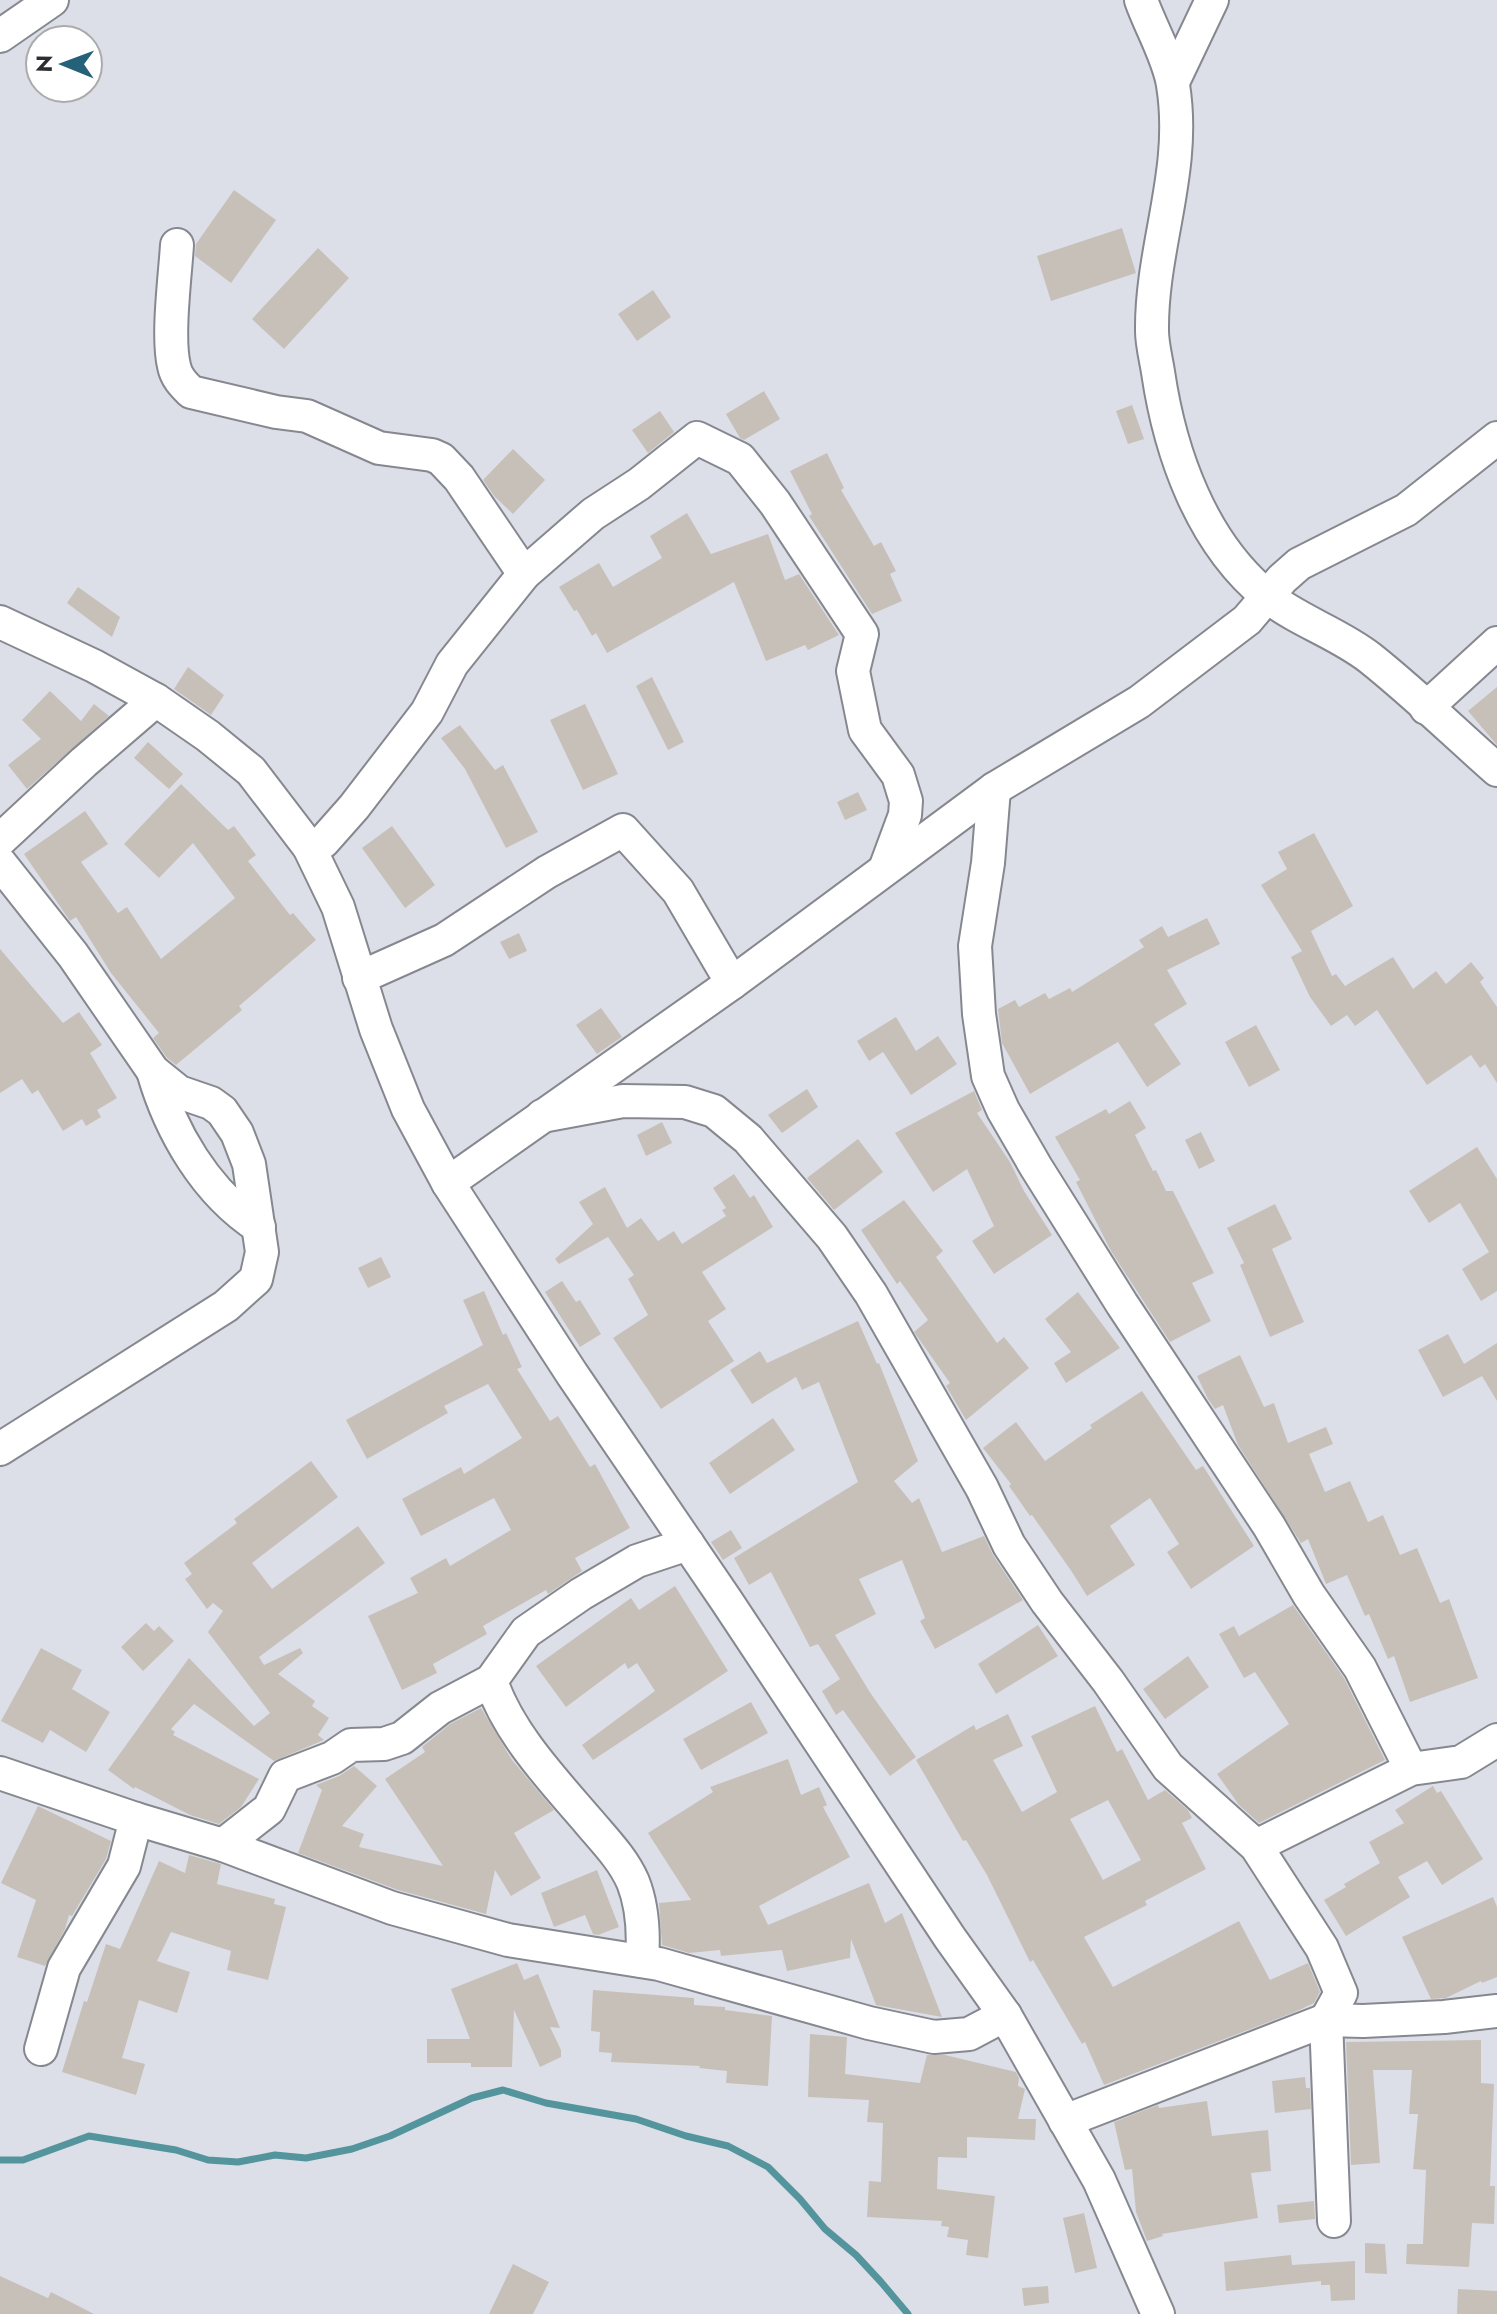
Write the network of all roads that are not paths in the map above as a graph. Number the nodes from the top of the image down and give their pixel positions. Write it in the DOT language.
graph roads {
  1 [pos="52,0"];
  2 [pos="1141,0"];
  3 [pos="1212,0"];
  4 [pos="0,36"];
  5 [pos="1173,82"];
  6 [pos="177,245"];
  7 [pos="1497,438"];
  8 [pos="524,574"];
  9 [pos="1267,596"];
  10 [pos="0,622"];
  11 [pos="1497,643"];
  12 [pos="156,700"];
  13 [pos="1426,708"];
  14 [pos="1497,770"];
  15 [pos="994,789"];
  16 [pos="0,840"];
  17 [pos="309,847"];
  18 [pos="0,863"];
  19 [pos="885,869"];
  20 [pos="359,978"];
  21 [pos="732,983"];
  22 [pos="153,1071"];
  23 [pos="542,1116"];
  24 [pos="448,1183"];
  25 [pos="259,1227"];
  26 [pos="0,1449"];
  27 [pos="680,1532"];
  28 [pos="491,1681"];
  29 [pos="1497,1740"];
  30 [pos="1411,1769"];
  31 [pos="0,1773"];
  32 [pos="136,1819"];
  33 [pos="223,1845"];
  34 [pos="1256,1846"];
  35 [pos="642,1961"];
  36 [pos="1005,2015"];
  37 [pos="1495,2018"];
  38 [pos="1326,2020"];
  39 [pos="41,2049"];
  40 [pos="1065,2121"];
  41 [pos="1334,2221"];
  42 [pos="1158,2314"];
  1 -- 4 [label="street"];
  2 -- 5 [label="street"];
  3 -- 5 [label="street"];
  5 -- 9 [label="street"];
  6 -- 8 [label="street"];
  7 -- 9 [label="street"];
  8 -- 17 [label="street"];
  8 -- 19 [label="street"];
  9 -- 13 [label="street"];
  9 -- 15 [label="street"];
  10 -- 12 [label="street"];
  11 -- 13 [label="street"];
  12 -- 16 [label="street"];
  12 -- 17 [label="street"];
  13 -- 14 [label="street"];
  15 -- 19 [label="street"];
  15 -- 30 [label="street"];
  17 -- 20 [label="street"];
  18 -- 22 [label="street"];
  19 -- 21 [label="street"];
  20 -- 21 [label="street"];
  20 -- 24 [label="street"];
  21 -- 23 [label="street"];
  22 -- 25 [label="street"];
  22 -- 25 [label="street"];
  23 -- 24 [label="street"];
  23 -- 34 [label="street"];
  24 -- 27 [label="street"];
  25 -- 26 [label="street"];
  27 -- 28 [label="street"];
  27 -- 36 [label="street"];
  28 -- 33 [label="street"];
  28 -- 35 [label="street"];
  29 -- 30 [label="street"];
  30 -- 34 [label="street"];
  31 -- 32 [label="street"];
  32 -- 33 [label="street"];
  32 -- 39 [label="street"];
  33 -- 35 [label="street"];
  34 -- 38 [label="street"];
  35 -- 36 [label="street"];
  36 -- 40 [label="street"];
  37 -- 38 [label="street"];
  38 -- 40 [label="street"];
  38 -- 41 [label="street"];
  40 -- 42 [label="street"];
}
